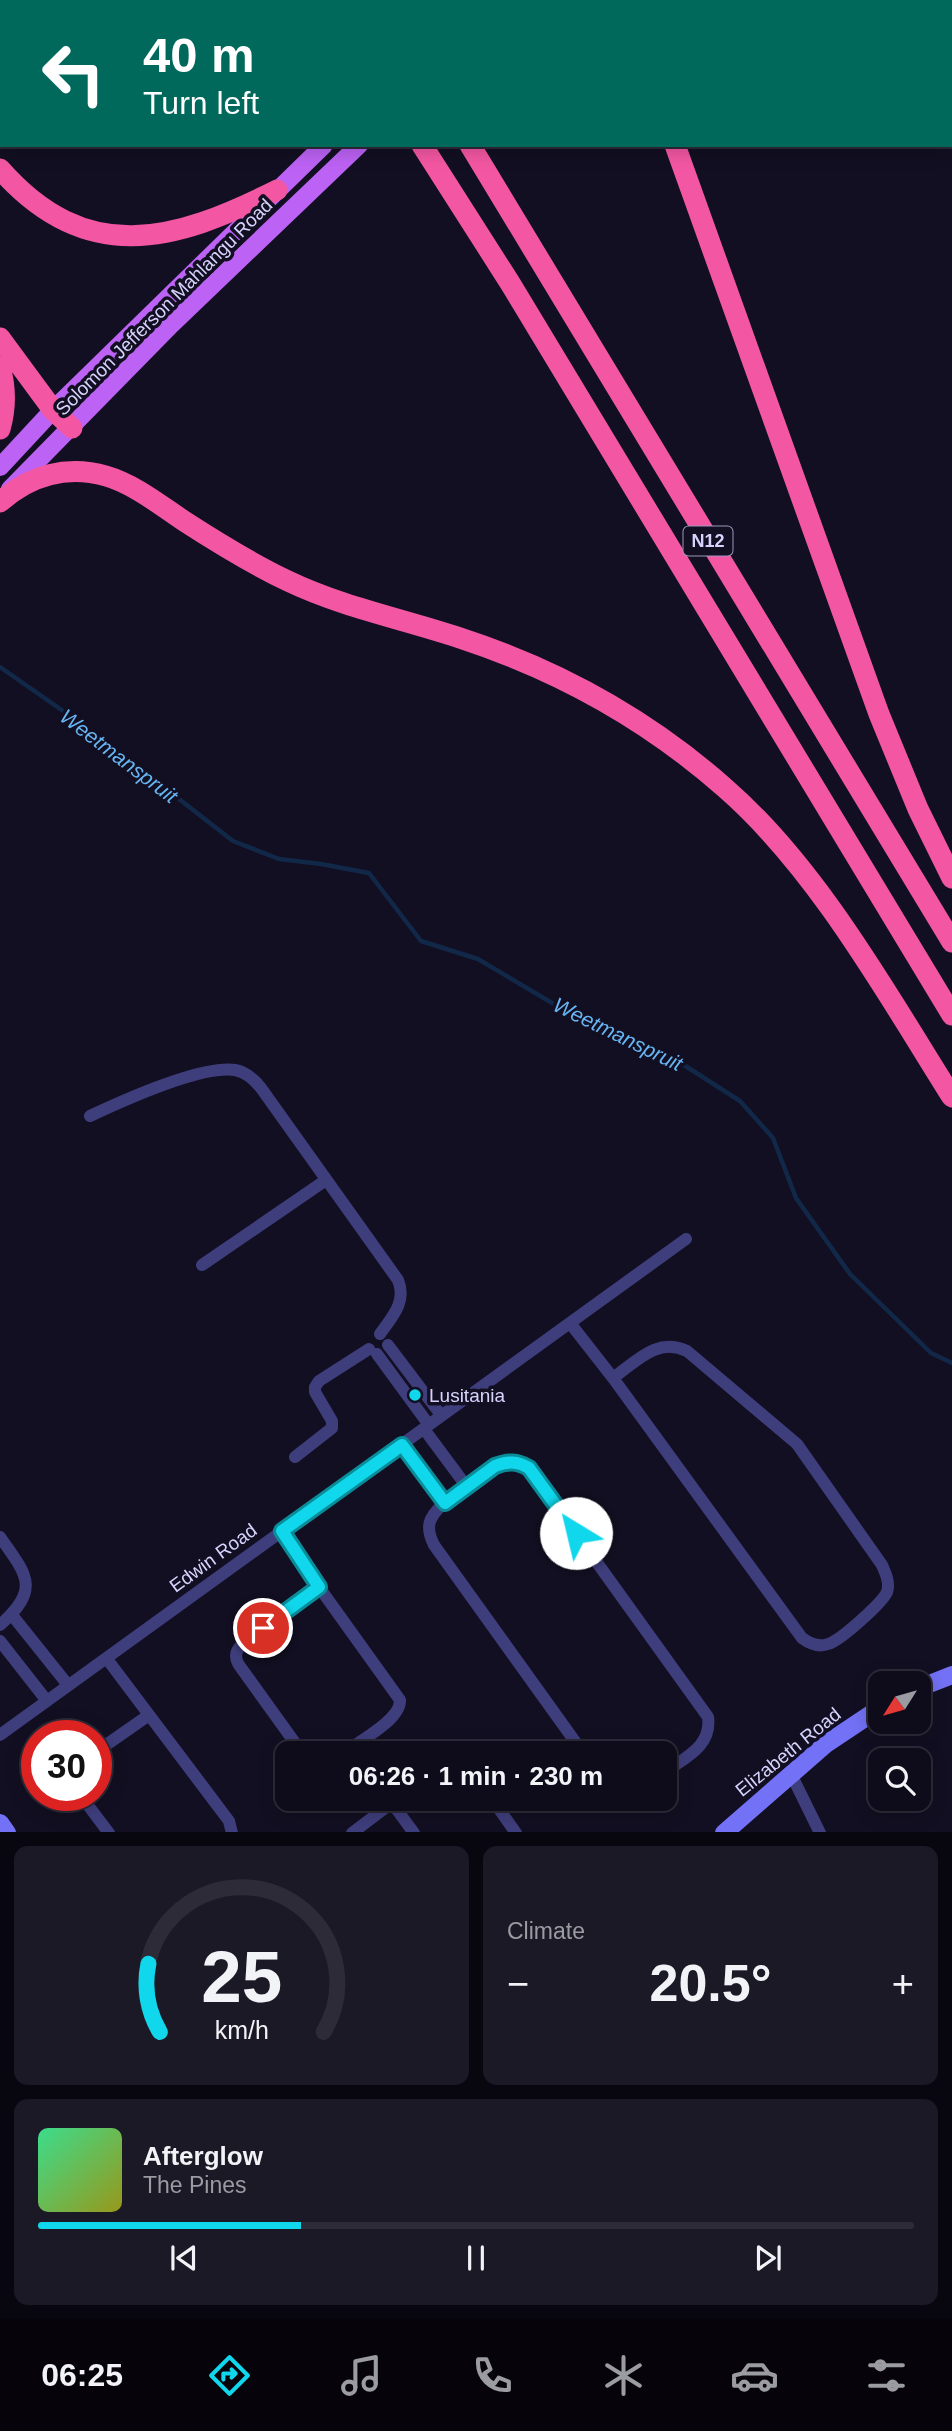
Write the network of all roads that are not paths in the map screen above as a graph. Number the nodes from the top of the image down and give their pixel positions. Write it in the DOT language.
graph roads {
  1 [pos="322,147"];
  2 [pos="357,147"];
  3 [pos="414,147"];
  4 [pos="423,147"];
  5 [pos="471,147"];
  6 [pos="676,147"];
  7 [pos="0,169"];
  8 [pos="277,190"];
  9 [pos="510,283"];
  10 [pos="0,338"];
  11 [pos="0,367"];
  12 [pos="53,410"];
  13 [pos="72,428"];
  14 [pos="0,429"];
  15 [pos="0,467"];
  16 [pos="0,500"];
  17 [pos="952,878"];
  18 [pos="952,942"];
  19 [pos="952,1015"];
  20 [pos="952,1097"];
  21 [pos="90,1116"];
  22 [pos="326,1180"];
  23 [pos="686,1239"];
  24 [pos="202,1265"];
  25 [pos="570,1324"];
  26 [pos="384,1340"];
  27 [pos="373,1352"];
  28 [pos="613,1378"];
  29 [pos="442,1415"];
  30 [pos="426,1427"];
  31 [pos="402,1445"];
  32 [pos="295,1457"];
  33 [pos="467,1487"];
  34 [pos="445,1503"];
  35 [pos="282,1531"];
  36 [pos="0,1537"];
  37 [pos="319,1587"];
  38 [pos="12,1615"];
  39 [pos="0,1625"];
  40 [pos="0,1641"];
  41 [pos="107,1659"];
  42 [pos="952,1675"];
  43 [pos="931,1683"];
  44 [pos="68,1685"];
  45 [pos="47,1701"];
  46 [pos="149,1715"];
  47 [pos="868,1716"];
  48 [pos="0,1735"];
  49 [pos="112,1741"];
  50 [pos="294,1741"];
  51 [pos="360,1741"];
  52 [pos="575,1741"];
  53 [pos="677,1763"];
  54 [pos="791,1774"];
  55 [pos="93,1811"];
  56 [pos="380,1811"];
  57 [pos="400,1811"];
  58 [pos="501,1811"];
  59 [pos="0,1823"];
  60 [pos="7,1832"];
  61 [pos="109,1832"];
  62 [pos="232,1832"];
  63 [pos="352,1832"];
  64 [pos="414,1832"];
  65 [pos="516,1832"];
  66 [pos="724,1832"];
  67 [pos="820,1832"];
  1 -- 8 [label="main road, Solomon Jefferson Mahlangu Road"];
  2 -- 13 [label="main road, Solomon Jefferson Mahlangu Road"];
  3 -- 9 [label="highway"];
  4 -- 9 [label="highway, N12"];
  5 -- 18 [label="highway, N12"];
  6 -- 17 [label="highway"];
  7 -- 8 [label="highway"];
  8 -- 12 [label="main road, Solomon Jefferson Mahlangu Road"];
  9 -- 19 [label="highway, N12"];
  10 -- 12 [label="highway"];
  11 -- 14 [label="highway"];
  12 -- 13 [label="highway"];
  12 -- 15 [label="main road, Solomon Jefferson Mahlangu Road"];
  13 -- 16 [label="main road, Solomon Jefferson Mahlangu Road"];
  16 -- 20 [label="highway"];
  21 -- 22 [label="street"];
  22 -- 24 [label="street"];
  22 -- 26 [label="street"];
  23 -- 25 [label="street, Edwin Road"];
  25 -- 28 [label="street"];
  25 -- 29 [label="street, Edwin Road"];
  26 -- 27 [label="street"];
  26 -- 27 [label="street"];
  26 -- 29 [label="street"];
  27 -- 30 [label="street"];
  27 -- 32 [label="street"];
  28 -- 28 [label="street"];
  29 -- 30 [label="street, Edwin Road"];
  30 -- 31 [label="street, Edwin Road"];
  30 -- 33 [label="street"];
  31 -- 34 [label="street"];
  31 -- 35 [label="street, Edwin Road"];
  33 -- 34 [label="street"];
  33 -- 53 [label="street"];
  34 -- 52 [label="street"];
  35 -- 37 [label="street"];
  35 -- 41 [label="street, Edwin Road"];
  36 -- 38 [label="street"];
  37 -- 50 [label="street"];
  37 -- 51 [label="street"];
  38 -- 39 [label="street"];
  38 -- 44 [label="street"];
  40 -- 45 [label="street"];
  41 -- 44 [label="street, Edwin Road"];
  41 -- 46 [label="street"];
  42 -- 43 [label="street"];
  44 -- 45 [label="street, Edwin Road"];
  45 -- 48 [label="street, Edwin Road"];
  46 -- 49 [label="street"];
  46 -- 62 [label="street"];
  47 -- 54 [label="street, Elizabeth Road"];
  54 -- 66 [label="street, Elizabeth Road"];
  54 -- 67 [label="street"];
  55 -- 61 [label="street"];
  56 -- 63 [label="street"];
  57 -- 64 [label="street"];
  58 -- 65 [label="street"];
  59 -- 60 [label="street"];
}
